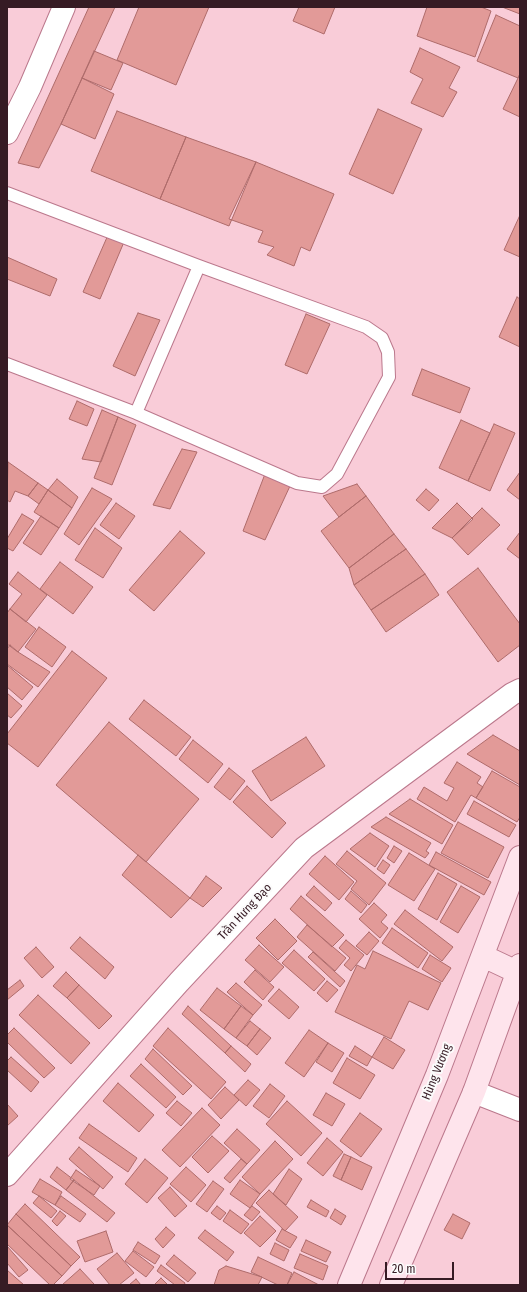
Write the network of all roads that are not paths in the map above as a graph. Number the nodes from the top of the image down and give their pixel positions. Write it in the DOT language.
graph roads {
  1 [pos="64,7"];
  2 [pos="7,133"];
  3 [pos="7,193"];
  4 [pos="199,266"];
  5 [pos="7,364"];
  6 [pos="136,413"];
  7 [pos="520,690"];
  8 [pos="520,857"];
  9 [pos="483,956"];
  10 [pos="519,969"];
  11 [pos="474,1092"];
  12 [pos="520,1110"];
  13 [pos="7,1175"];
  14 [pos="349,1285"];
  15 [pos="392,1285"];
  1 -- 2 [label="street"];
  3 -- 4 [label="lane"];
  4 -- 6 [label="lane"];
  4 -- 6 [label="lane"];
  5 -- 6 [label="lane"];
  7 -- 13 [label="street, Trần Hưng Đạo"];
  8 -- 9 [label="main road, Hùng Vương"];
  9 -- 10 [label="main road"];
  9 -- 14 [label="main road, Hùng Vương"];
  10 -- 11 [label="main road"];
  11 -- 12 [label="street"];
  11 -- 15 [label="main road"];
}
